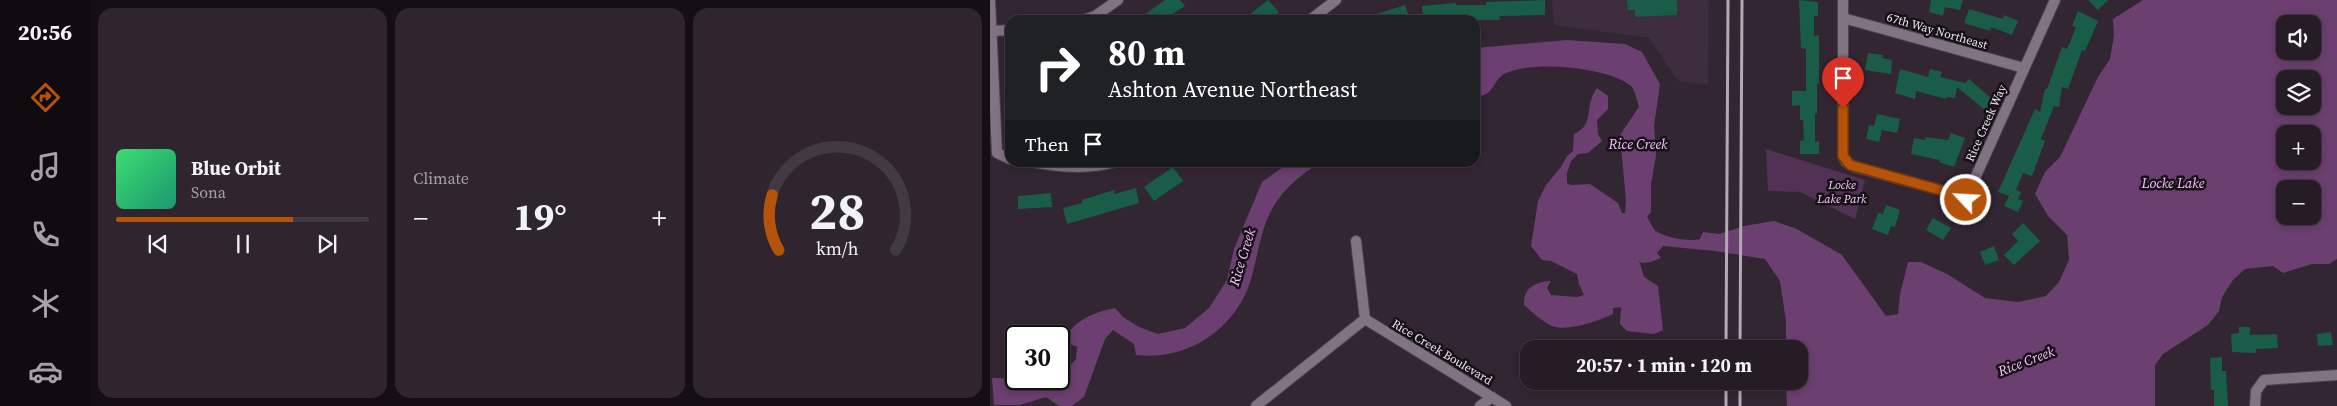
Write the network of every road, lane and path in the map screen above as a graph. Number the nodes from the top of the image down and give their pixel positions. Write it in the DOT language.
graph roads {
  1 [pos="990,0"];
  2 [pos="1118,0"];
  3 [pos="1336,0"];
  4 [pos="1843,0"];
  5 [pos="2055,0"];
  6 [pos="1096,15"];
  7 [pos="1316,15"];
  8 [pos="1843,18"];
  9 [pos="1005,30"];
  10 [pos="992,31"];
  11 [pos="2024,68"];
  12 [pos="1005,157"];
  13 [pos="1059,167"];
  14 [pos="1092,167"];
  15 [pos="1962,190"];
  16 [pos="1970,209"];
  17 [pos="1356,241"];
  18 [pos="1365,319"];
  19 [pos="2337,375"];
  20 [pos="1492,397"];
  21 [pos="1256,406"];
  22 [pos="1480,406"];
  23 [pos="1506,406"];
  24 [pos="2255,406"];
  1 -- 10 [label="street"];
  2 -- 6 [label="street"];
  3 -- 7 [label="street"];
  4 -- 8 [label="street"];
  5 -- 11 [label="street, Rice Creek Way"];
  8 -- 11 [label="street, 67th Way Northeast"];
  8 -- 15 [label="street"];
  9 -- 10 [label="street"];
  10 -- 12 [label="street"];
  11 -- 15 [label="street, Rice Creek Way"];
  13 -- 14 [label="street"];
  15 -- 16 [label="street"];
  17 -- 18 [label="street"];
  18 -- 20 [label="street, Rice Creek Boulevard"];
  18 -- 21 [label="street"];
  19 -- 24 [label="street"];
  20 -- 22 [label="street"];
  20 -- 23 [label="street, Rice Creek Boulevard"];
}
